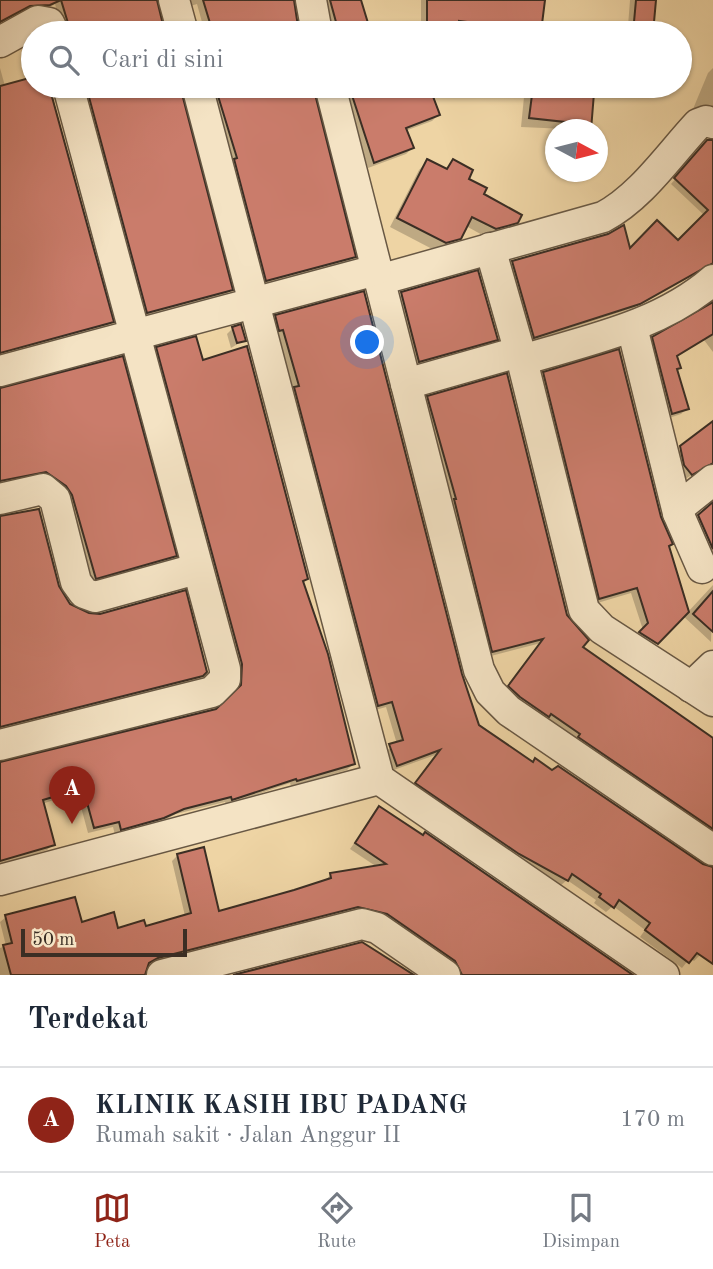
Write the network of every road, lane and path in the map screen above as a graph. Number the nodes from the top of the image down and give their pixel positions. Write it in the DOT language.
graph roads {
  1 [pos="174,0"];
  2 [pos="311,0"];
  3 [pos="180,21"];
  4 [pos="315,21"];
  5 [pos="21,30"];
  6 [pos="0,42"];
  7 [pos="71,98"];
  8 [pos="200,98"];
  9 [pos="333,98"];
  10 [pos="713,123"];
  11 [pos="489,248"];
  12 [pos="378,275"];
  13 [pos="713,281"];
  14 [pos="255,305"];
  15 [pos="632,327"];
  16 [pos="134,337"];
  17 [pos="520,356"];
  18 [pos="0,371"];
  19 [pos="406,384"];
  20 [pos="713,480"];
  21 [pos="0,499"];
  22 [pos="678,513"];
  23 [pos="702,568"];
  24 [pos="196,569"];
  25 [pos="713,666"];
  26 [pos="702,694"];
  27 [pos="0,745"];
  28 [pos="379,779"];
  29 [pos="713,850"];
  30 [pos="0,880"];
  31 [pos="259,962"];
  32 [pos="162,975"];
  33 [pos="445,975"];
  34 [pos="664,975"];
  1 -- 3 [label="street"];
  2 -- 4 [label="street"];
  5 -- 6 [label="street"];
  7 -- 16 [label="street"];
  8 -- 14 [label="street"];
  9 -- 12 [label="street"];
  10 -- 11 [label="street"];
  11 -- 12 [label="street"];
  11 -- 17 [label="street"];
  12 -- 14 [label="street"];
  12 -- 19 [label="street"];
  13 -- 15 [label="street"];
  14 -- 16 [label="street"];
  14 -- 28 [label="street"];
  15 -- 17 [label="street"];
  15 -- 22 [label="street"];
  16 -- 18 [label="street"];
  16 -- 24 [label="street"];
  17 -- 19 [label="street"];
  17 -- 26 [label="street"];
  19 -- 29 [label="street"];
  20 -- 22 [label="street"];
  21 -- 24 [label="street"];
  22 -- 23 [label="street"];
  24 -- 27 [label="street"];
  25 -- 26 [label="street"];
  28 -- 30 [label="street"];
  28 -- 34 [label="street"];
  31 -- 32 [label="street"];
  31 -- 33 [label="street"];
}
